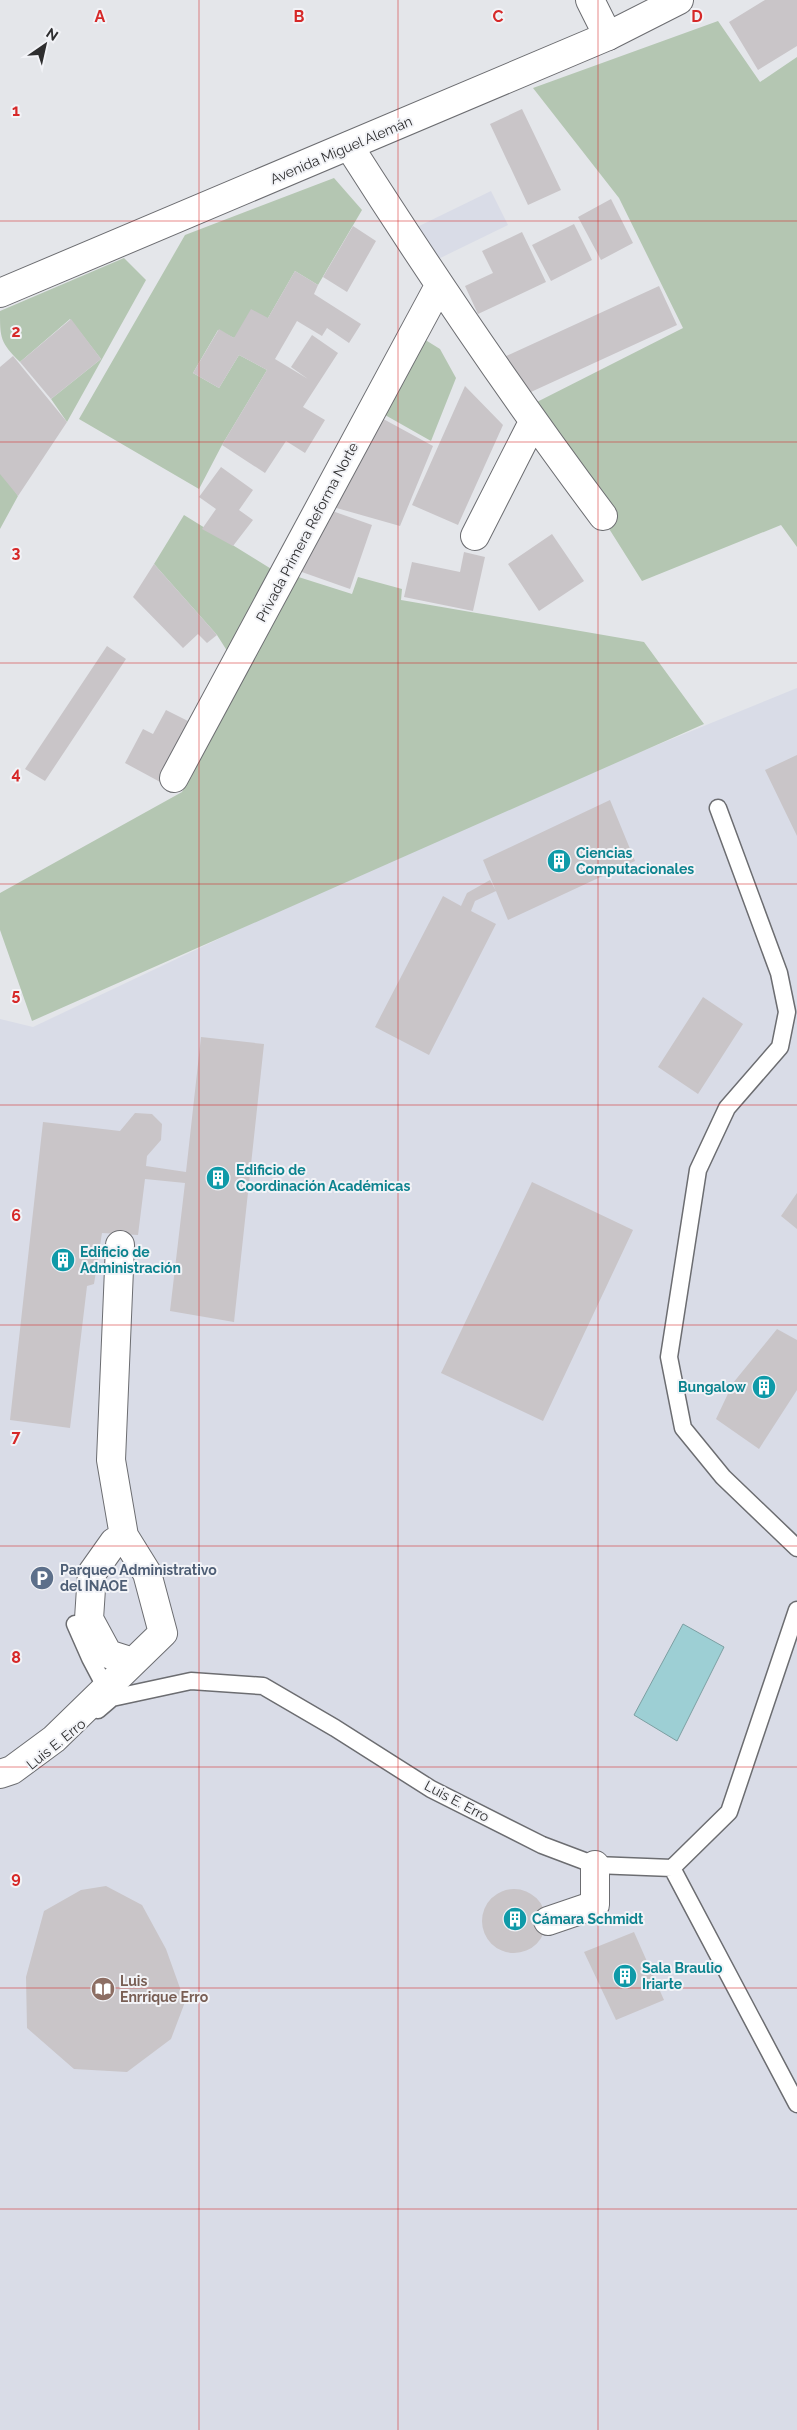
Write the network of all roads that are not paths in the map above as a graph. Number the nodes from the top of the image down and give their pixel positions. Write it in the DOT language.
graph roads {
  1 [pos="590,0"];
  2 [pos="679,0"];
  3 [pos="608,36"];
  4 [pos="349,146"];
  5 [pos="438,286"];
  6 [pos="0,293"];
  7 [pos="533,422"];
  8 [pos="603,516"];
  9 [pos="475,536"];
  10 [pos="174,778"];
  11 [pos="718,808"];
  12 [pos="120,1245"];
  13 [pos="124,1536"];
  14 [pos="797,1548"];
  15 [pos="797,1610"];
  16 [pos="75,1624"];
  17 [pos="133,1662"];
  18 [pos="109,1693"];
  19 [pos="0,1774"];
  20 [pos="0,1790"];
  21 [pos="595,1865"];
  22 [pos="672,1868"];
  23 [pos="548,1921"];
  24 [pos="797,2104"];
  1 -- 3 [label="street"];
  2 -- 3 [label="street, Avenida Miguel Alemán"];
  3 -- 4 [label="street, Avenida Miguel Alemán"];
  4 -- 5 [label="street"];
  4 -- 6 [label="street, Avenida Miguel Alemán"];
  5 -- 7 [label="street"];
  5 -- 10 [label="street, Privada Primera Reforma Norte"];
  7 -- 8 [label="street"];
  7 -- 9 [label="street"];
  11 -- 14 [label="lane"];
  12 -- 13 [label="street"];
  13 -- 17 [label="street"];
  13 -- 17 [label="street"];
  15 -- 22 [label="lane"];
  16 -- 18 [label="lane"];
  17 -- 18 [label="street"];
  18 -- 19 [label="street"];
  18 -- 20 [label="lane, Luis E. Erro"];
  18 -- 21 [label="lane, Luis E. Erro"];
  21 -- 22 [label="lane, Luis E. Erro"];
  21 -- 23 [label="street"];
  22 -- 24 [label="lane"];
}
